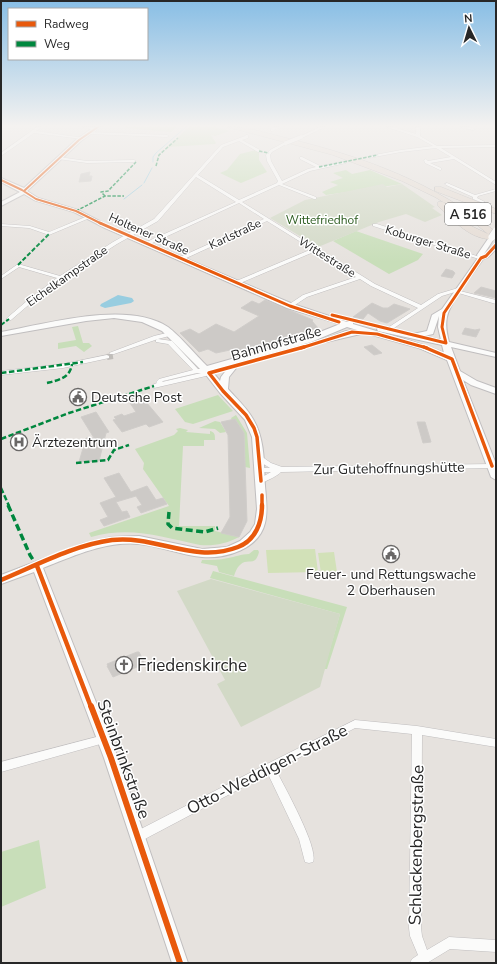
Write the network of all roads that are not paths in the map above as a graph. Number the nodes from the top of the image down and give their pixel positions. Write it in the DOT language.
graph roads {
  1 [pos="44,172"];
  2 [pos="199,172"];
  3 [pos="275,172"];
  4 [pos="307,172"];
  5 [pos="388,172"];
  6 [pos="392,172"];
  7 [pos="477,172"];
  8 [pos="196,175"];
  9 [pos="408,179"];
  10 [pos="1,180"];
  11 [pos="279,184"];
  12 [pos="447,184"];
  13 [pos="496,184"];
  14 [pos="496,190"];
  15 [pos="24,191"];
  16 [pos="475,196"];
  17 [pos="315,198"];
  18 [pos="240,202"];
  19 [pos="483,202"];
  20 [pos="1,204"];
  21 [pos="496,212"];
  22 [pos="90,217"];
  23 [pos="267,218"];
  24 [pos="1,225"];
  25 [pos="375,225"];
  26 [pos="128,236"];
  27 [pos="495,236"];
  28 [pos="146,244"];
  29 [pos="317,249"];
  30 [pos="481,258"];
  31 [pos="180,259"];
  32 [pos="360,277"];
  33 [pos="1,278"];
  34 [pos="61,278"];
  35 [pos="236,283"];
  36 [pos="458,291"];
  37 [pos="496,302"];
  38 [pos="290,306"];
  39 [pos="421,307"];
  40 [pos="445,311"];
  41 [pos="324,318"];
  42 [pos="9,319"];
  43 [pos="347,325"];
  44 [pos="388,330"];
  45 [pos="377,331"];
  46 [pos="330,333"];
  47 [pos="1,334"];
  48 [pos="171,334"];
  49 [pos="410,335"];
  50 [pos="160,341"];
  51 [pos="446,343"];
  52 [pos="422,346"];
  53 [pos="481,352"];
  54 [pos="110,355"];
  55 [pos="496,355"];
  56 [pos="195,358"];
  57 [pos="451,358"];
  58 [pos="235,364"];
  59 [pos="204,371"];
  60 [pos="1,373"];
  61 [pos="457,373"];
  62 [pos="485,388"];
  63 [pos="223,391"];
  64 [pos="496,391"];
  65 [pos="471,410"];
  66 [pos="259,458"];
  67 [pos="492,466"];
  68 [pos="260,470"];
  69 [pos="287,470"];
  70 [pos="496,477"];
  71 [pos="261,481"];
  72 [pos="37,566"];
  73 [pos="1,580"];
  74 [pos="417,730"];
  75 [pos="104,739"];
  76 [pos="496,743"];
  77 [pos="1,767"];
  78 [pos="270,767"];
  79 [pos="139,836"];
  80 [pos="309,858"];
  81 [pos="496,946"];
  82 [pos="420,960"];
  83 [pos="180,963"];
  1 -- 15 [label="main road"];
  2 -- 8 [label="street, Eichelkampstraße"];
  3 -- 11 [label="street, bridge"];
  4 -- 11 [label="street"];
  5 -- 9 [label="highway, A 516"];
  6 -- 9 [label="highway, A 516"];
  7 -- 13 [label="street"];
  8 -- 18 [label="street, Wittestraße"];
  8 -- 26 [label="street, Eichelkampstraße"];
  9 -- 21 [label="highway"];
  9 -- 27 [label="highway, A 516"];
  9 -- 27 [label="highway"];
  10 -- 15 [label="main road, Holtener Straße"];
  11 -- 17 [label="street"];
  11 -- 18 [label="street"];
  12 -- 16 [label="street"];
  14 -- 16 [label="street"];
  15 -- 20 [label="main road"];
  15 -- 22 [label="main road, Holtener Straße"];
  16 -- 19 [label="street"];
  18 -- 23 [label="street, Wittestraße"];
  18 -- 28 [label="street"];
  22 -- 24 [label="street"];
  22 -- 26 [label="main road, Holtener Straße"];
  23 -- 29 [label="street, Wittestraße"];
  23 -- 31 [label="street, Karlstraße"];
  25 -- 30 [label="street, Koburger Straße"];
  26 -- 28 [label="main road, Holtener Straße"];
  26 -- 34 [label="street, Eichelkampstraße"];
  27 -- 30 [label="main road"];
  28 -- 31 [label="main road, Holtener Straße"];
  29 -- 32 [label="street, Wittestraße"];
  29 -- 35 [label="street"];
  30 -- 36 [label="main road"];
  31 -- 35 [label="main road, Holtener Straße"];
  32 -- 38 [label="street"];
  32 -- 39 [label="street, Wittestraße"];
  33 -- 34 [label="street"];
  34 -- 42 [label="street, Eichelkampstraße"];
  35 -- 38 [label="main road, Holtener Straße"];
  36 -- 37 [label="street"];
  36 -- 39 [label="street"];
  36 -- 40 [label="main road"];
  38 -- 41 [label="main road, Holtener Straße"];
  38 -- 43 [label="main road, Holtener Straße"];
  39 -- 44 [label="street"];
  40 -- 49 [label="main road"];
  40 -- 51 [label="main road"];
  41 -- 43 [label="main road, Holtener Straße"];
  41 -- 46 [label="main road"];
  43 -- 45 [label="main road, Bahnhofstraße"];
  43 -- 45 [label="main road, Holtener Straße"];
  43 -- 46 [label="main road, Bahnhofstraße"];
  43 -- 58 [label="main road, Bahnhofstraße"];
  44 -- 45 [label="main road, Holtener Straße"];
  44 -- 49 [label="main road, Holtener Straße"];
  45 -- 52 [label="main road, Holtener Straße"];
  46 -- 58 [label="main road, Bahnhofstraße"];
  47 -- 48 [label="main road"];
  48 -- 50 [label="street"];
  48 -- 54 [label="street"];
  48 -- 56 [label="main road"];
  49 -- 51 [label="main road, Holtener Straße"];
  50 -- 54 [label="street"];
  50 -- 59 [label="street"];
  51 -- 52 [label="main road"];
  51 -- 53 [label="main road, Holtener Straße"];
  51 -- 57 [label="main road"];
  52 -- 57 [label="main road, Holtener Straße"];
  53 -- 55 [label="main road"];
  53 -- 57 [label="main road"];
  54 -- 60 [label="street"];
  56 -- 58 [label="main road"];
  56 -- 59 [label="main road"];
  57 -- 61 [label="main road"];
  58 -- 59 [label="main road, Bahnhofstraße"];
  58 -- 63 [label="main road"];
  59 -- 59 [label="street, Bahnhofstraße"];
  59 -- 63 [label="main road"];
  61 -- 62 [label="main road"];
  61 -- 65 [label="main road"];
  62 -- 64 [label="main road"];
  62 -- 65 [label="main road"];
  63 -- 66 [label="main road"];
  65 -- 67 [label="main road"];
  66 -- 68 [label="main road"];
  66 -- 69 [label="street, Zur Gutehoffnungshütte"];
  67 -- 69 [label="street, Zur Gutehoffnungshütte"];
  67 -- 70 [label="main road"];
  68 -- 69 [label="street, Zur Gutehoffnungshütte"];
  68 -- 71 [label="main road"];
  69 -- 71 [label="street, Zur Gutehoffnungshütte"];
  71 -- 72 [label="main road"];
  72 -- 73 [label="main road"];
  72 -- 75 [label="main road, Steinbrinkstraße"];
  74 -- 76 [label="street, Otto-Weddigen-Straße"];
  74 -- 78 [label="street, Otto-Weddigen-Straße"];
  74 -- 82 [label="street, Schlackenbergstraße"];
  75 -- 77 [label="street"];
  75 -- 79 [label="main road, Steinbrinkstraße"];
  78 -- 79 [label="street, Otto-Weddigen-Straße"];
  78 -- 80 [label="street"];
  79 -- 83 [label="main road, Steinbrinkstraße"];
  81 -- 82 [label="street"];
}
